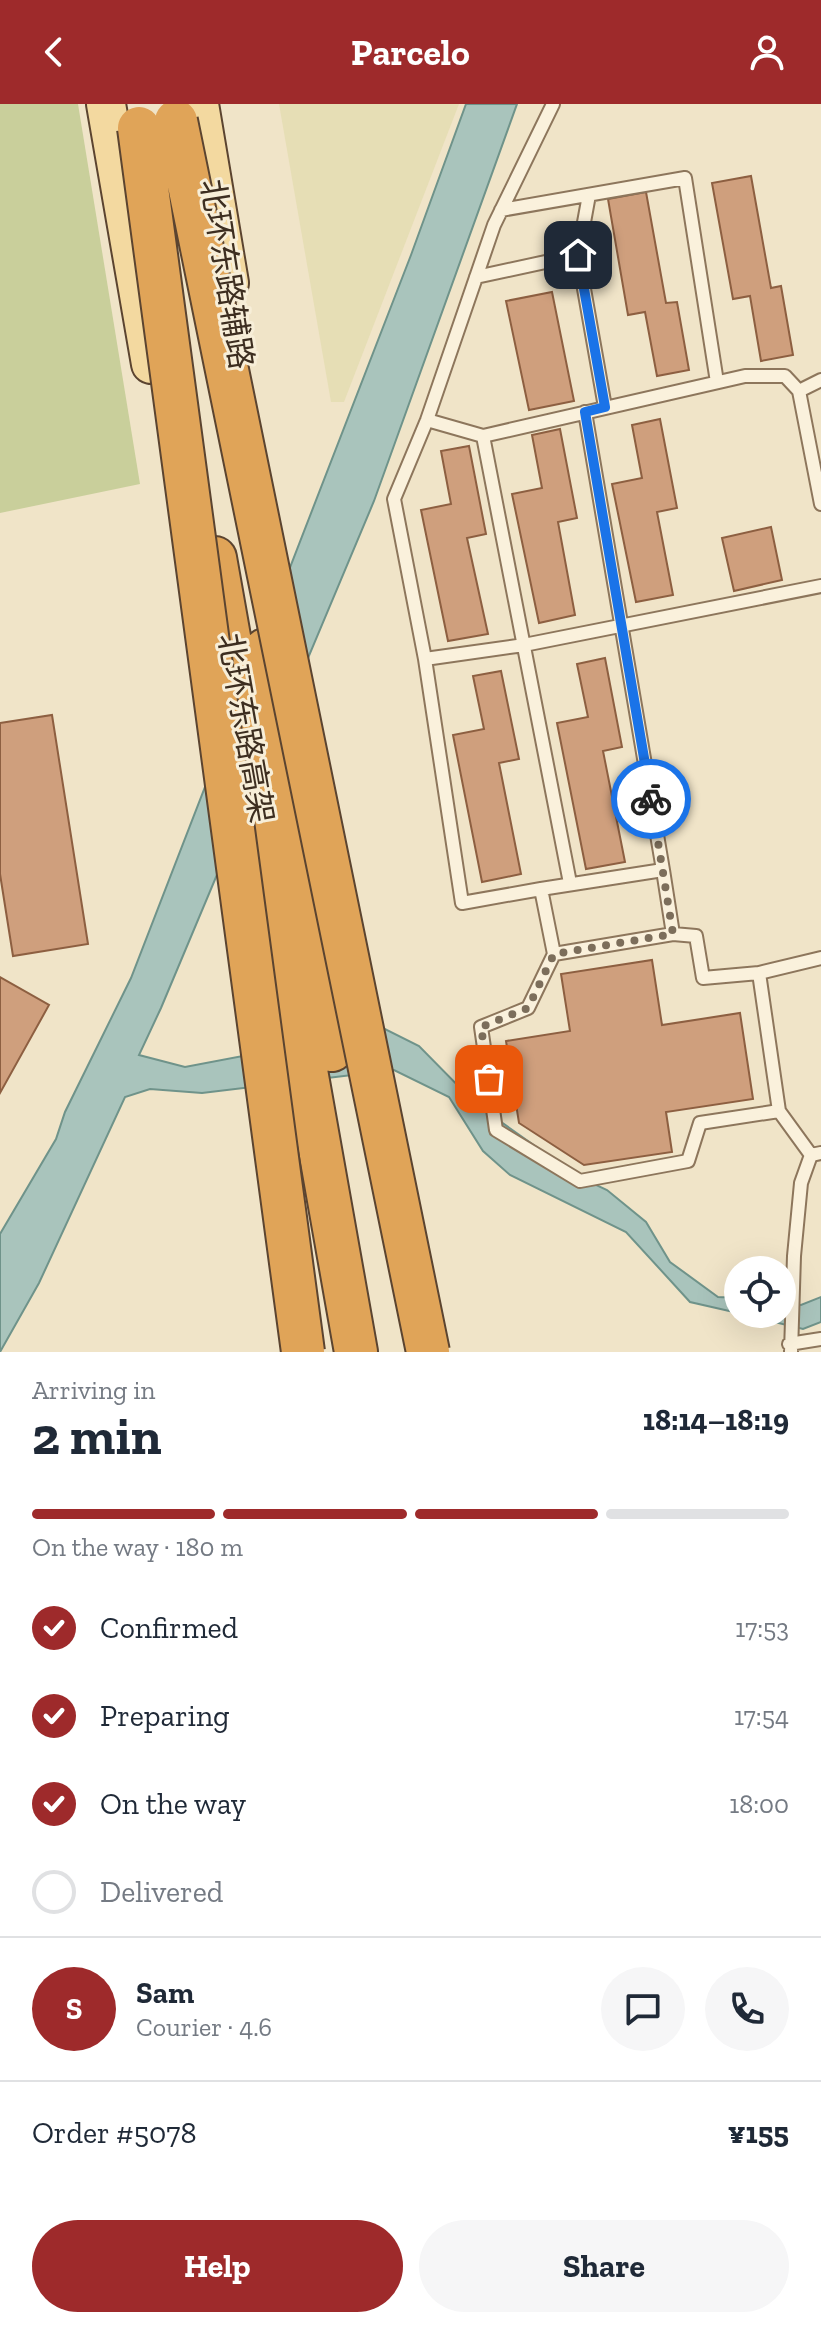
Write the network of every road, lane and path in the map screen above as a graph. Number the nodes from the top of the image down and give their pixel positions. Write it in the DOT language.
graph roads {
  1 [pos="553,104"];
  2 [pos="155,111"];
  3 [pos="589,195"];
  4 [pos="501,210"];
  5 [pos="578,255"];
  6 [pos="476,277"];
  7 [pos="821,380"];
  8 [pos="717,382"];
  9 [pos="799,391"];
  10 [pos="605,407"];
  11 [pos="585,412"];
  12 [pos="427,420"];
  13 [pos="483,436"];
  14 [pos="821,504"];
  15 [pos="821,586"];
  16 [pos="621,625"];
  17 [pos="524,645"];
  18 [pos="425,659"];
  19 [pos="235,849"];
  20 [pos="663,870"];
  21 [pos="570,883"];
  22 [pos="541,889"];
  23 [pos="673,934"];
  24 [pos="554,954"];
  25 [pos="821,958"];
  26 [pos="759,973"];
  27 [pos="779,1111"];
  28 [pos="816,1154"];
  29 [pos="821,1339"];
  30 [pos="790,1348"];
  31 [pos="303,1352"];
  32 [pos="320,1352"];
  33 [pos="356,1352"];
  34 [pos="385,1352"];
  35 [pos="417,1352"];
  36 [pos="428,1352"];
  1 -- 4 [label="lane"];
  2 -- 19 [label="highway, bridge"];
  2 -- 19 [label="main road, bridge"];
  2 -- 33 [label="highway, 北环东路高架, bridge"];
  2 -- 34 [label="highway, 北环东路高架, bridge"];
  2 -- 35 [label="main road, 北环东路辅路, bridge"];
  2 -- 36 [label="highway, bridge"];
  3 -- 4 [label="lane"];
  3 -- 5 [label="lane"];
  3 -- 8 [label="lane"];
  4 -- 6 [label="lane"];
  5 -- 6 [label="lane"];
  5 -- 10 [label="lane"];
  6 -- 12 [label="lane"];
  7 -- 9 [label="lane"];
  8 -- 9 [label="lane"];
  8 -- 10 [label="lane"];
  9 -- 14 [label="lane"];
  10 -- 11 [label="lane"];
  11 -- 13 [label="lane"];
  11 -- 16 [label="lane"];
  12 -- 13 [label="lane"];
  12 -- 18 [label="lane"];
  13 -- 17 [label="lane"];
  15 -- 16 [label="lane"];
  16 -- 17 [label="lane"];
  16 -- 20 [label="lane"];
  17 -- 18 [label="lane"];
  17 -- 21 [label="lane"];
  18 -- 22 [label="lane"];
  19 -- 31 [label="highway, bridge"];
  19 -- 32 [label="main road, bridge"];
  20 -- 21 [label="lane"];
  20 -- 23 [label="lane"];
  21 -- 22 [label="lane"];
  22 -- 24 [label="lane"];
  23 -- 24 [label="lane"];
  23 -- 26 [label="lane"];
  24 -- 27 [label="lane"];
  25 -- 26 [label="lane"];
  26 -- 27 [label="lane"];
  27 -- 28 [label="lane"];
  28 -- 30 [label="lane"];
  29 -- 30 [label="lane"];
}
